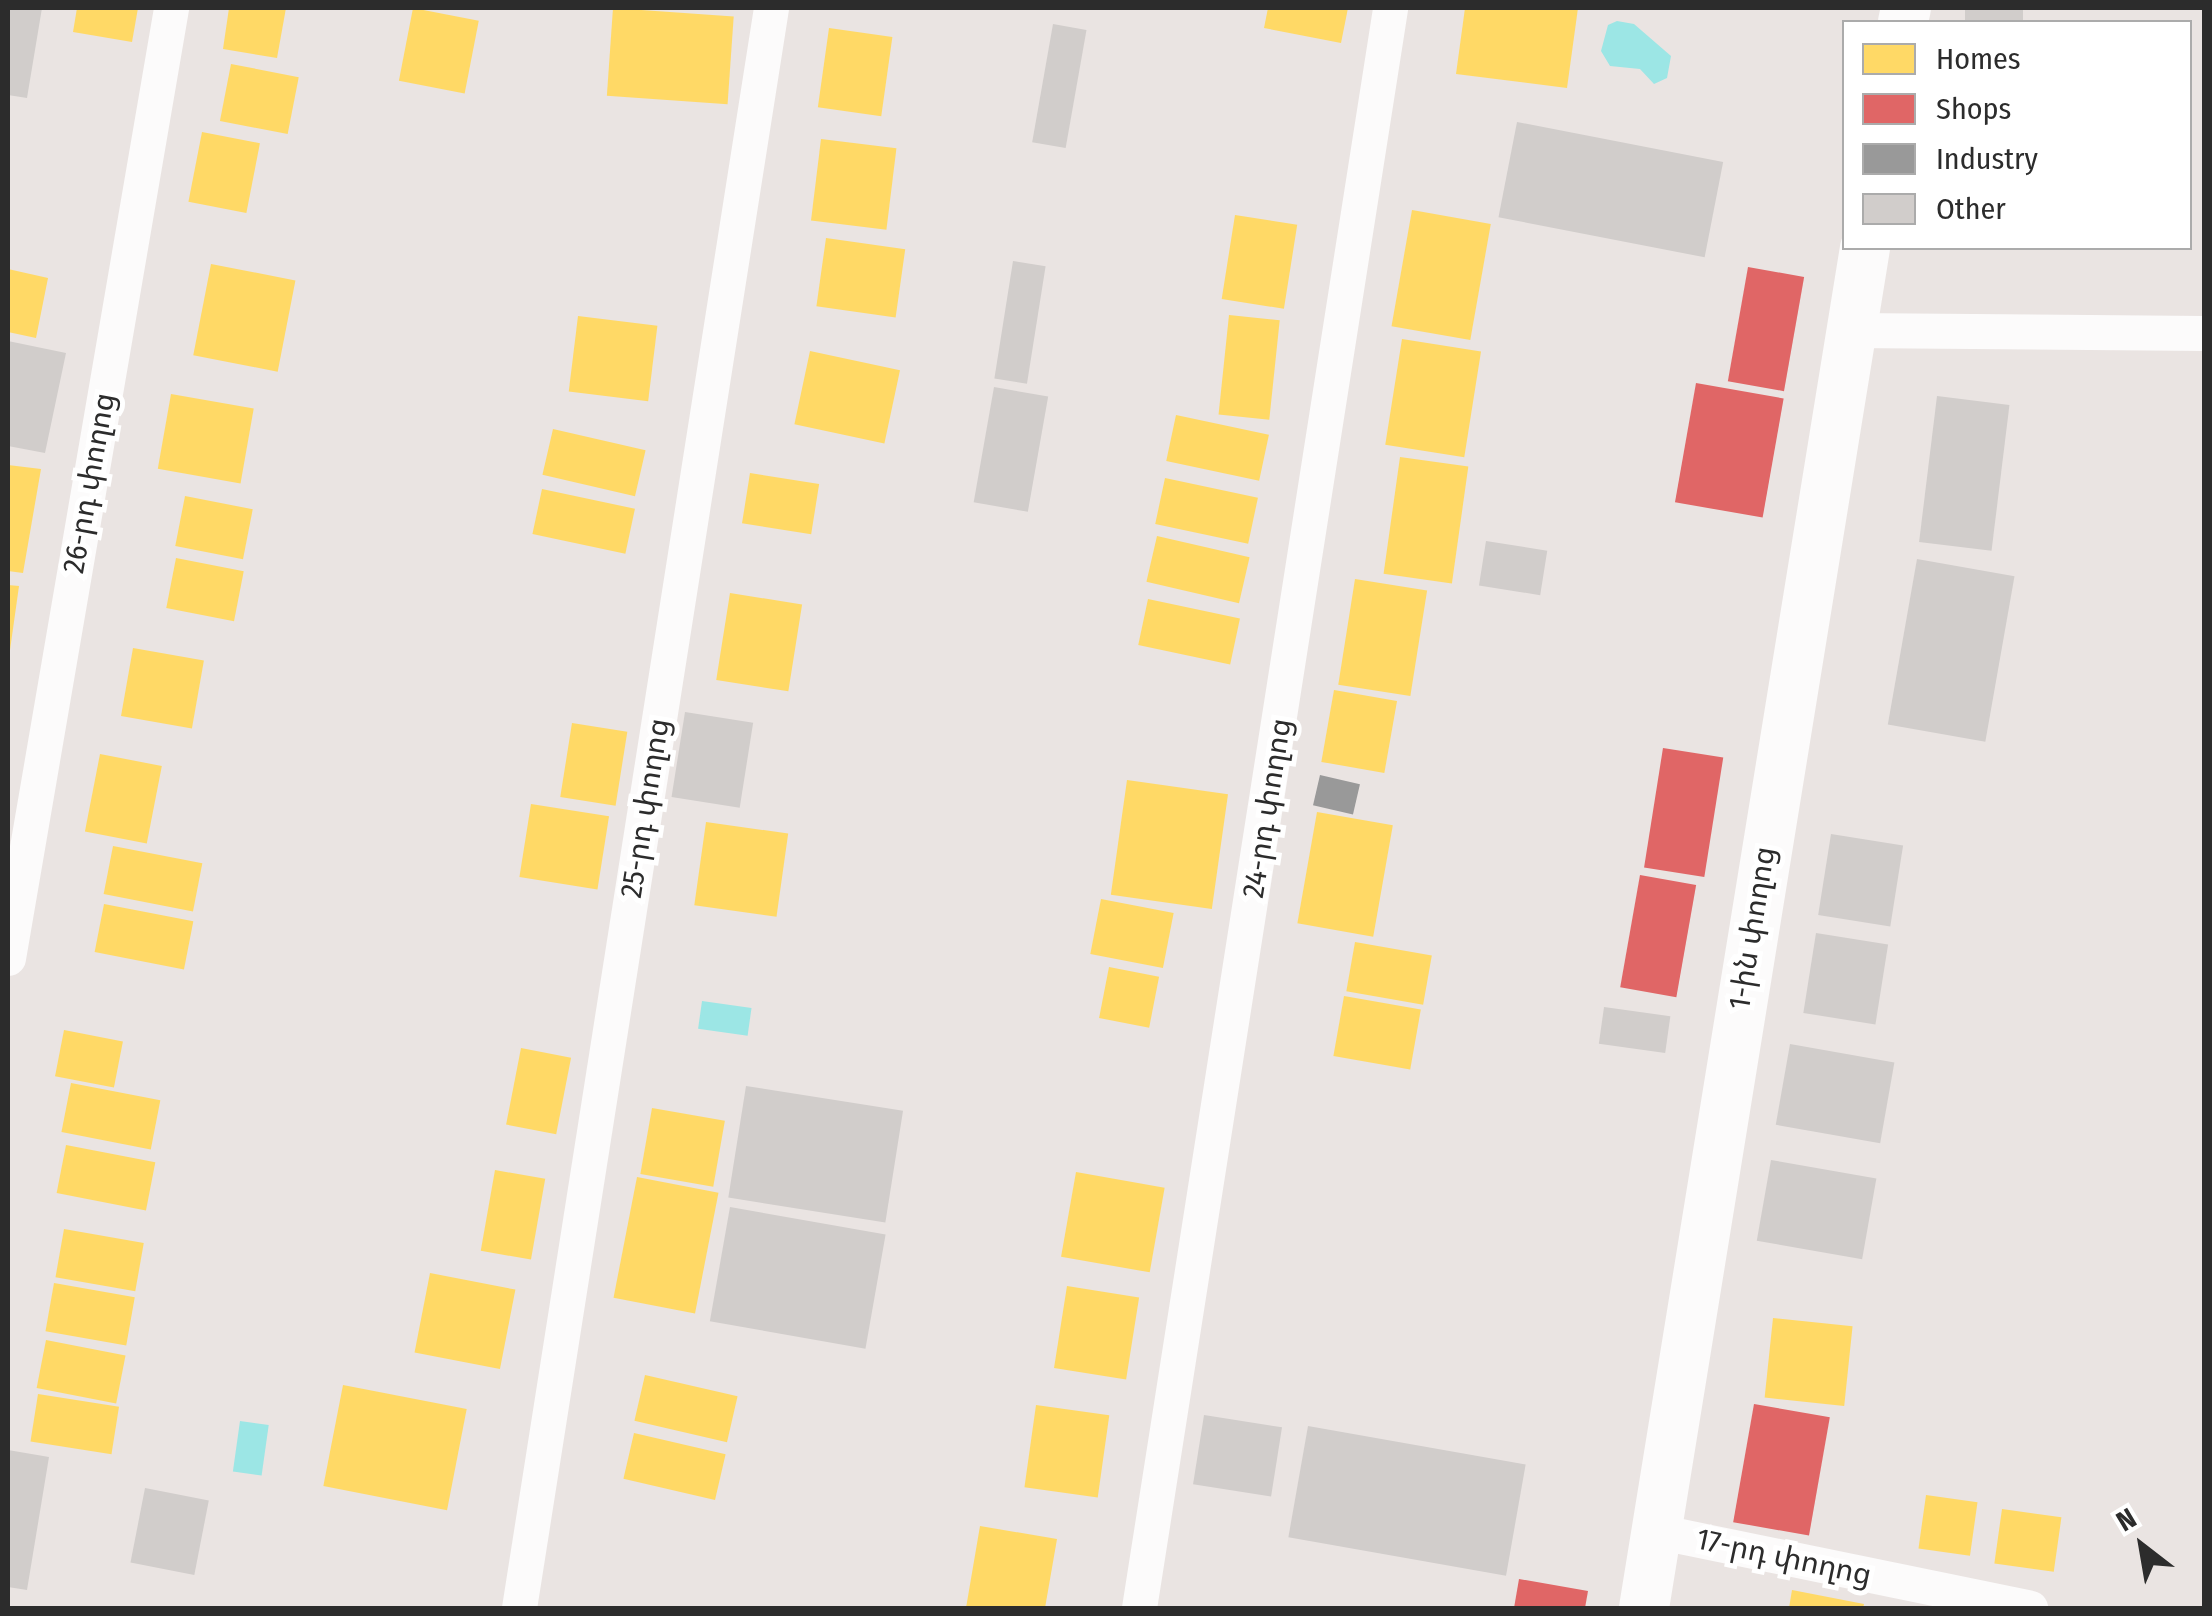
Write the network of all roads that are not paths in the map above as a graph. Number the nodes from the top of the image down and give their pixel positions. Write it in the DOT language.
graph roads {
  1 [pos="171,8"];
  2 [pos="771,8"];
  3 [pos="1390,8"];
  4 [pos="1864,250"];
  5 [pos="1850,330"];
  6 [pos="2204,333"];
  7 [pos="8,958"];
  8 [pos="1656,1530"];
  9 [pos="520,1608"];
  10 [pos="1139,1608"];
  11 [pos="1644,1608"];
  12 [pos="2030,1608"];
  1 -- 7 [label="street, 26-րդ փողոց"];
  2 -- 9 [label="street, 25-րդ փողոց"];
  3 -- 10 [label="street, 24-րդ փողոց"];
  4 -- 5 [label="main road, 1-ին փողոց"];
  5 -- 6 [label="street"];
  5 -- 8 [label="main road, 1-ին փողոց"];
  8 -- 11 [label="main road, 1-ին փողոց"];
  8 -- 12 [label="street, 17-րդ փողոց"];
}
